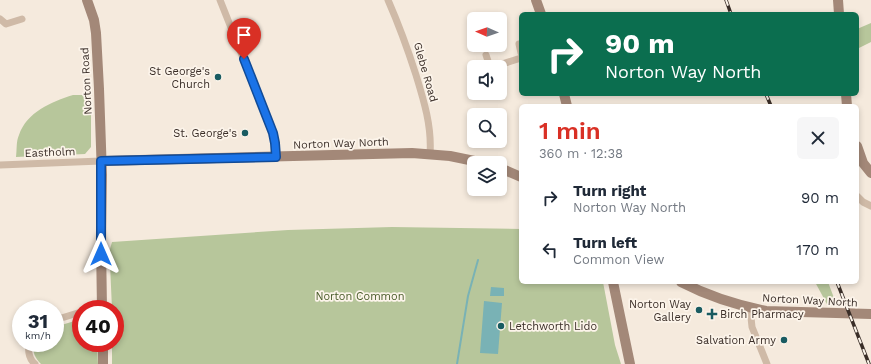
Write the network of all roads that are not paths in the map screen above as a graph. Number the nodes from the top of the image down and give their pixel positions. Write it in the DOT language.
graph roads {
  1 [pos="87,0"];
  2 [pos="220,0"];
  3 [pos="388,0"];
  4 [pos="536,0"];
  5 [pos="838,0"];
  6 [pos="540,12"];
  7 [pos="839,12"];
  8 [pos="0,19"];
  9 [pos="22,19"];
  10 [pos="486,55"];
  11 [pos="519,59"];
  12 [pos="488,60"];
  13 [pos="507,62"];
  14 [pos="859,152"];
  15 [pos="430,154"];
  16 [pos="276,157"];
  17 [pos="467,159"];
  18 [pos="101,161"];
  19 [pos="0,165"];
  20 [pos="507,171"];
  21 [pos="871,173"];
  22 [pos="519,176"];
  23 [pos="859,198"];
  24 [pos="871,206"];
  25 [pos="612,284"];
  26 [pos="685,284"];
  27 [pos="102,300"];
  28 [pos="750,308"];
  29 [pos="871,314"];
  30 [pos="29,352"];
  31 [pos="102,352"];
  32 [pos="35,364"];
  33 [pos="103,364"];
  34 [pos="630,364"];
  35 [pos="767,364"];
  1 -- 18 [label="street, Norton Road"];
  2 -- 16 [label="street"];
  3 -- 15 [label="street, Glebe Road"];
  4 -- 6 [label="street"];
  5 -- 7 [label="street"];
  8 -- 9 [label="street"];
  10 -- 12 [label="street"];
  11 -- 13 [label="street"];
  14 -- 21 [label="street"];
  15 -- 16 [label="street, Norton Way North"];
  15 -- 17 [label="street, Norton Way North"];
  16 -- 18 [label="street, Norton Way North"];
  18 -- 19 [label="street, Eastholm"];
  18 -- 27 [label="street, Norton Road"];
  20 -- 22 [label="street"];
  23 -- 24 [label="street"];
  25 -- 34 [label="street"];
  26 -- 28 [label="street, Norton Way North"];
  28 -- 29 [label="street, Norton Way North"];
  28 -- 35 [label="street"];
  30 -- 32 [label="street"];
  31 -- 33 [label="street"];
}
